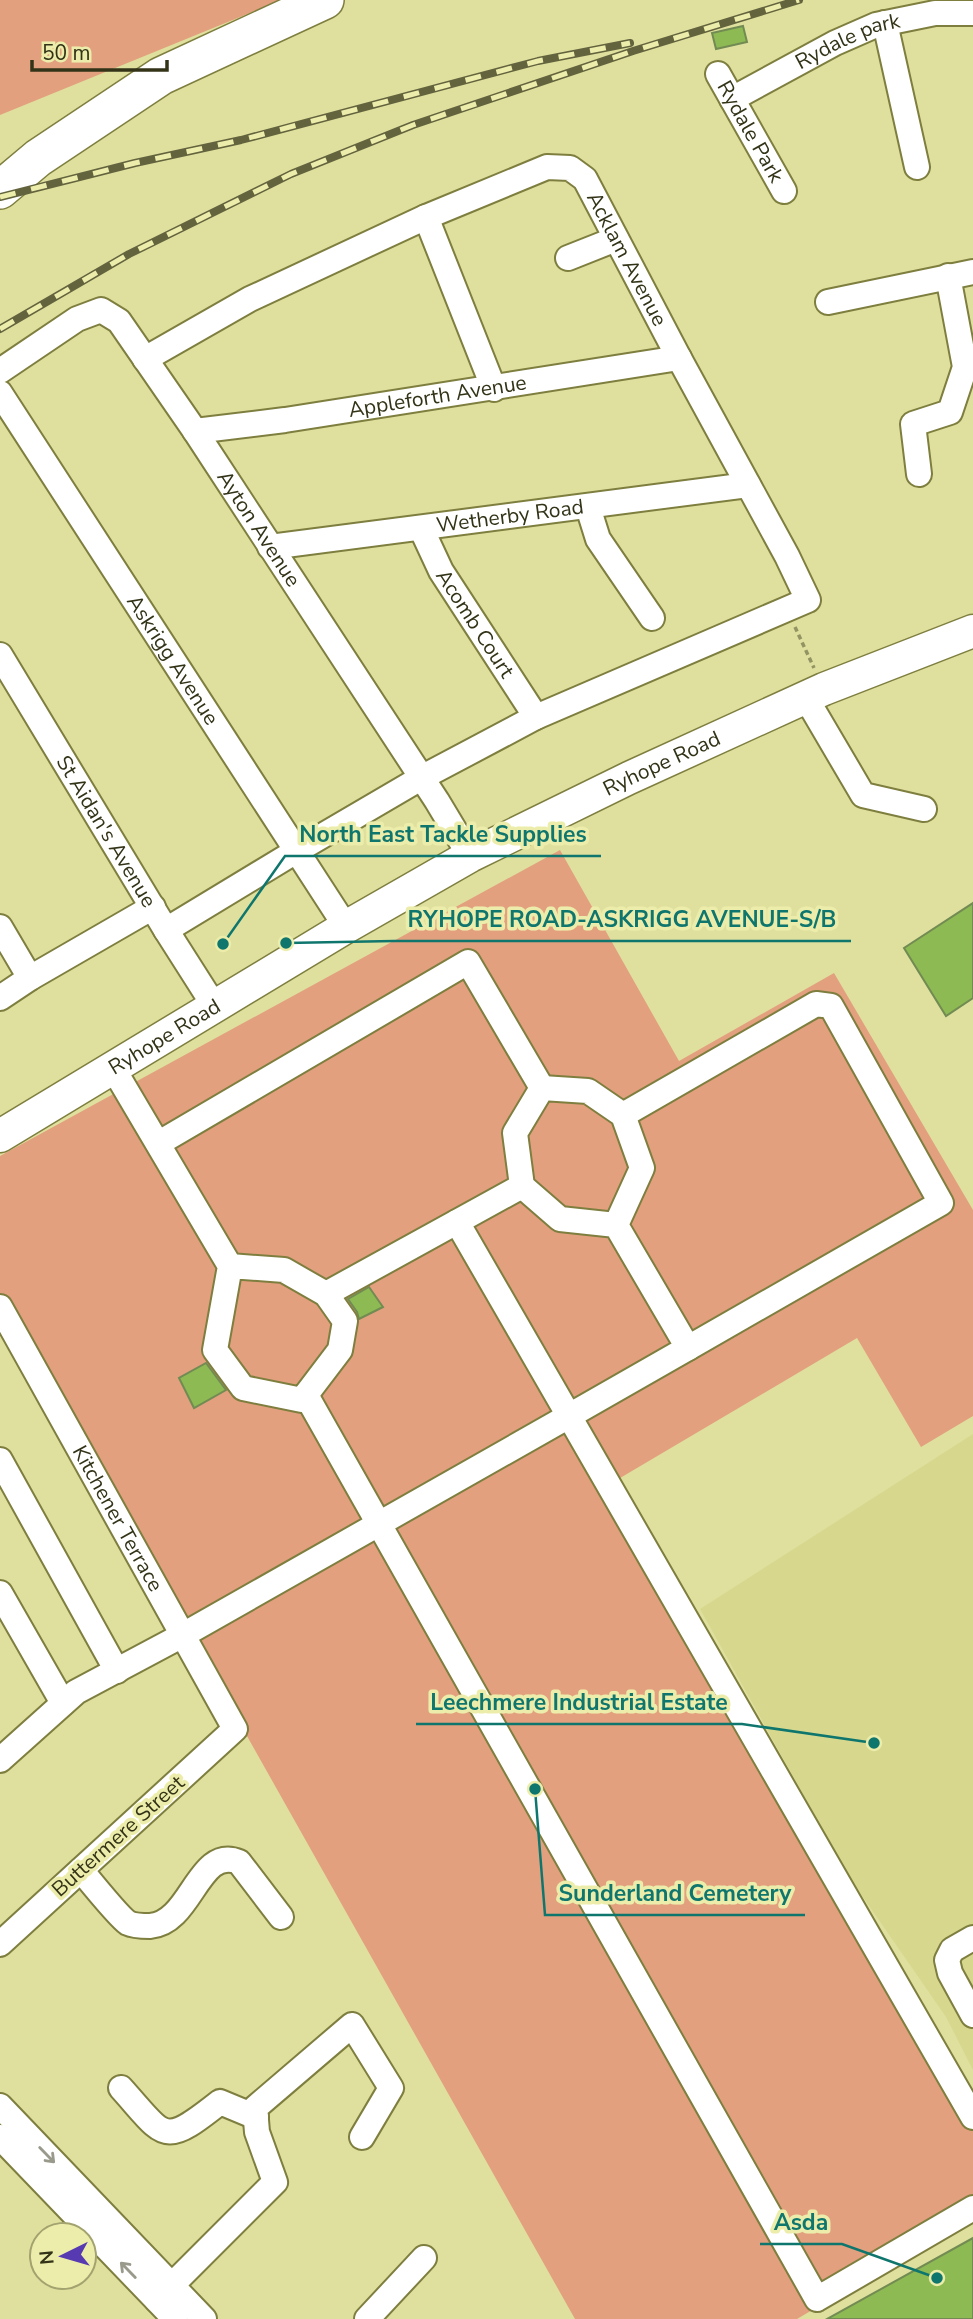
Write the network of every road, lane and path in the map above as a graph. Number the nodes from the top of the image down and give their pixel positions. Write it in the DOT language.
graph roads {
  1 [pos="325,0"];
  2 [pos="973,13"];
  3 [pos="885,23"];
  4 [pos="718,74"];
  5 [pos="732,99"];
  6 [pos="917,167"];
  7 [pos="0,190"];
  8 [pos="784,191"];
  9 [pos="426,217"];
  10 [pos="616,239"];
  11 [pos="568,258"];
  12 [pos="973,272"];
  13 [pos="948,276"];
  14 [pos="828,302"];
  15 [pos="679,358"];
  16 [pos="145,359"];
  17 [pos="0,371"];
  18 [pos="494,388"];
  19 [pos="0,393"];
  20 [pos="195,431"];
  21 [pos="919,474"];
  22 [pos="748,485"];
  23 [pos="588,507"];
  24 [pos="421,528"];
  25 [pos="270,547"];
  26 [pos="786,609"];
  27 [pos="652,618"];
  28 [pos="973,631"];
  29 [pos="0,655"];
  30 [pos="815,694"];
  31 [pos="536,718"];
  32 [pos="421,778"];
  33 [pos="924,808"];
  34 [pos="298,850"];
  35 [pos="470,856"];
  36 [pos="153,907"];
  37 [pos="0,927"];
  38 [pos="346,927"];
  39 [pos="166,930"];
  40 [pos="30,978"];
  41 [pos="0,998"];
  42 [pos="215,1007"];
  43 [pos="113,1068"];
  44 [pos="542,1088"];
  45 [pos="624,1115"];
  46 [pos="0,1136"];
  47 [pos="159,1143"];
  48 [pos="522,1186"];
  49 [pos="457,1222"];
  50 [pos="616,1225"];
  51 [pos="230,1266"];
  52 [pos="326,1294"];
  53 [pos="0,1307"];
  54 [pos="688,1348"];
  55 [pos="306,1395"];
  56 [pos="569,1416"];
  57 [pos="0,1460"];
  58 [pos="378,1523"];
  59 [pos="0,1593"];
  60 [pos="183,1635"];
  61 [pos="117,1671"];
  62 [pos="63,1703"];
  63 [pos="235,1729"];
  64 [pos="0,1760"];
  65 [pos="80,1870"];
  66 [pos="281,1917"];
  67 [pos="973,1938"];
  68 [pos="0,1944"];
  69 [pos="973,2015"];
  70 [pos="121,2088"];
  71 [pos="0,2106"];
  72 [pos="973,2117"];
  73 [pos="256,2118"];
  74 [pos="0,2137"];
  75 [pos="362,2137"];
  76 [pos="973,2208"];
  77 [pos="424,2258"];
  78 [pos="164,2293"];
  79 [pos="175,2319"];
  80 [pos="204,2319"];
  81 [pos="368,2319"];
  1 -- 7 [label="highway"];
  2 -- 3 [label="street, Rydale park"];
  3 -- 5 [label="street, Rydale park"];
  3 -- 6 [label="street, Rydale Park"];
  4 -- 5 [label="street, Rydale Park"];
  5 -- 8 [label="street, Rydale Park"];
  9 -- 10 [label="street, Acklam Avenue"];
  9 -- 16 [label="street, Acklam Avenue"];
  9 -- 18 [label="street"];
  10 -- 11 [label="street"];
  10 -- 15 [label="street, Acklam Avenue"];
  12 -- 13 [label="street"];
  13 -- 14 [label="street"];
  13 -- 21 [label="street"];
  15 -- 18 [label="street, Appleforth Avenue"];
  15 -- 22 [label="street, Acklam Avenue"];
  16 -- 17 [label="street, Ayton Avenue"];
  16 -- 20 [label="street, Ayton Avenue"];
  18 -- 20 [label="street, Appleforth Avenue"];
  19 -- 34 [label="street, Askrigg Avenue"];
  20 -- 25 [label="street, Ayton Avenue"];
  22 -- 23 [label="street, Wetherby Road"];
  22 -- 26 [label="street, Acklam Avenue"];
  23 -- 24 [label="street, Wetherby Road"];
  23 -- 27 [label="street"];
  24 -- 25 [label="street, Wetherby Road"];
  24 -- 31 [label="street, Acomb Court"];
  25 -- 32 [label="street, Ayton Avenue"];
  26 -- 30 [label="path"];
  26 -- 31 [label="street"];
  28 -- 30 [label="main road, Ryhope Road"];
  29 -- 36 [label="street, St Aidan's Avenue"];
  30 -- 33 [label="street"];
  30 -- 35 [label="main road, Ryhope Road"];
  31 -- 32 [label="street"];
  32 -- 34 [label="street"];
  32 -- 35 [label="street, Ayton Avenue"];
  34 -- 38 [label="street, Askrigg Avenue"];
  34 -- 39 [label="street"];
  35 -- 38 [label="main road, Ryhope Road"];
  36 -- 39 [label="street, St Aidan's Avenue"];
  36 -- 40 [label="street"];
  37 -- 40 [label="street"];
  38 -- 42 [label="main road, Ryhope Road"];
  39 -- 42 [label="street, St Aidan's Avenue"];
  40 -- 41 [label="street"];
  42 -- 43 [label="main road, Ryhope Road"];
  43 -- 46 [label="main road, Ryhope Road"];
  43 -- 47 [label="street"];
  44 -- 45 [label="street"];
  44 -- 47 [label="street"];
  44 -- 48 [label="street"];
  45 -- 50 [label="street"];
  45 -- 54 [label="street"];
  47 -- 51 [label="street"];
  48 -- 49 [label="street"];
  48 -- 50 [label="street"];
  49 -- 52 [label="street"];
  49 -- 56 [label="street"];
  50 -- 54 [label="street"];
  51 -- 52 [label="street"];
  51 -- 55 [label="street"];
  52 -- 55 [label="street"];
  53 -- 60 [label="street, Kitchener Terrace"];
  54 -- 56 [label="street"];
  55 -- 58 [label="street"];
  56 -- 58 [label="street"];
  56 -- 72 [label="street"];
  57 -- 61 [label="street"];
  58 -- 60 [label="street"];
  58 -- 76 [label="street"];
  59 -- 62 [label="street"];
  60 -- 61 [label="street"];
  60 -- 63 [label="street, Kitchener Terrace"];
  61 -- 62 [label="street"];
  62 -- 64 [label="street"];
  63 -- 65 [label="street, Buttermere Street"];
  65 -- 66 [label="street"];
  65 -- 68 [label="street, Buttermere Street"];
  67 -- 69 [label="street"];
  70 -- 73 [label="street"];
  71 -- 78 [label="street, one-way"];
  73 -- 75 [label="street"];
  73 -- 78 [label="street"];
  78 -- 74 [label="street, one-way"];
  77 -- 81 [label="street"];
  78 -- 79 [label="street"];
  78 -- 80 [label="street"];
}
